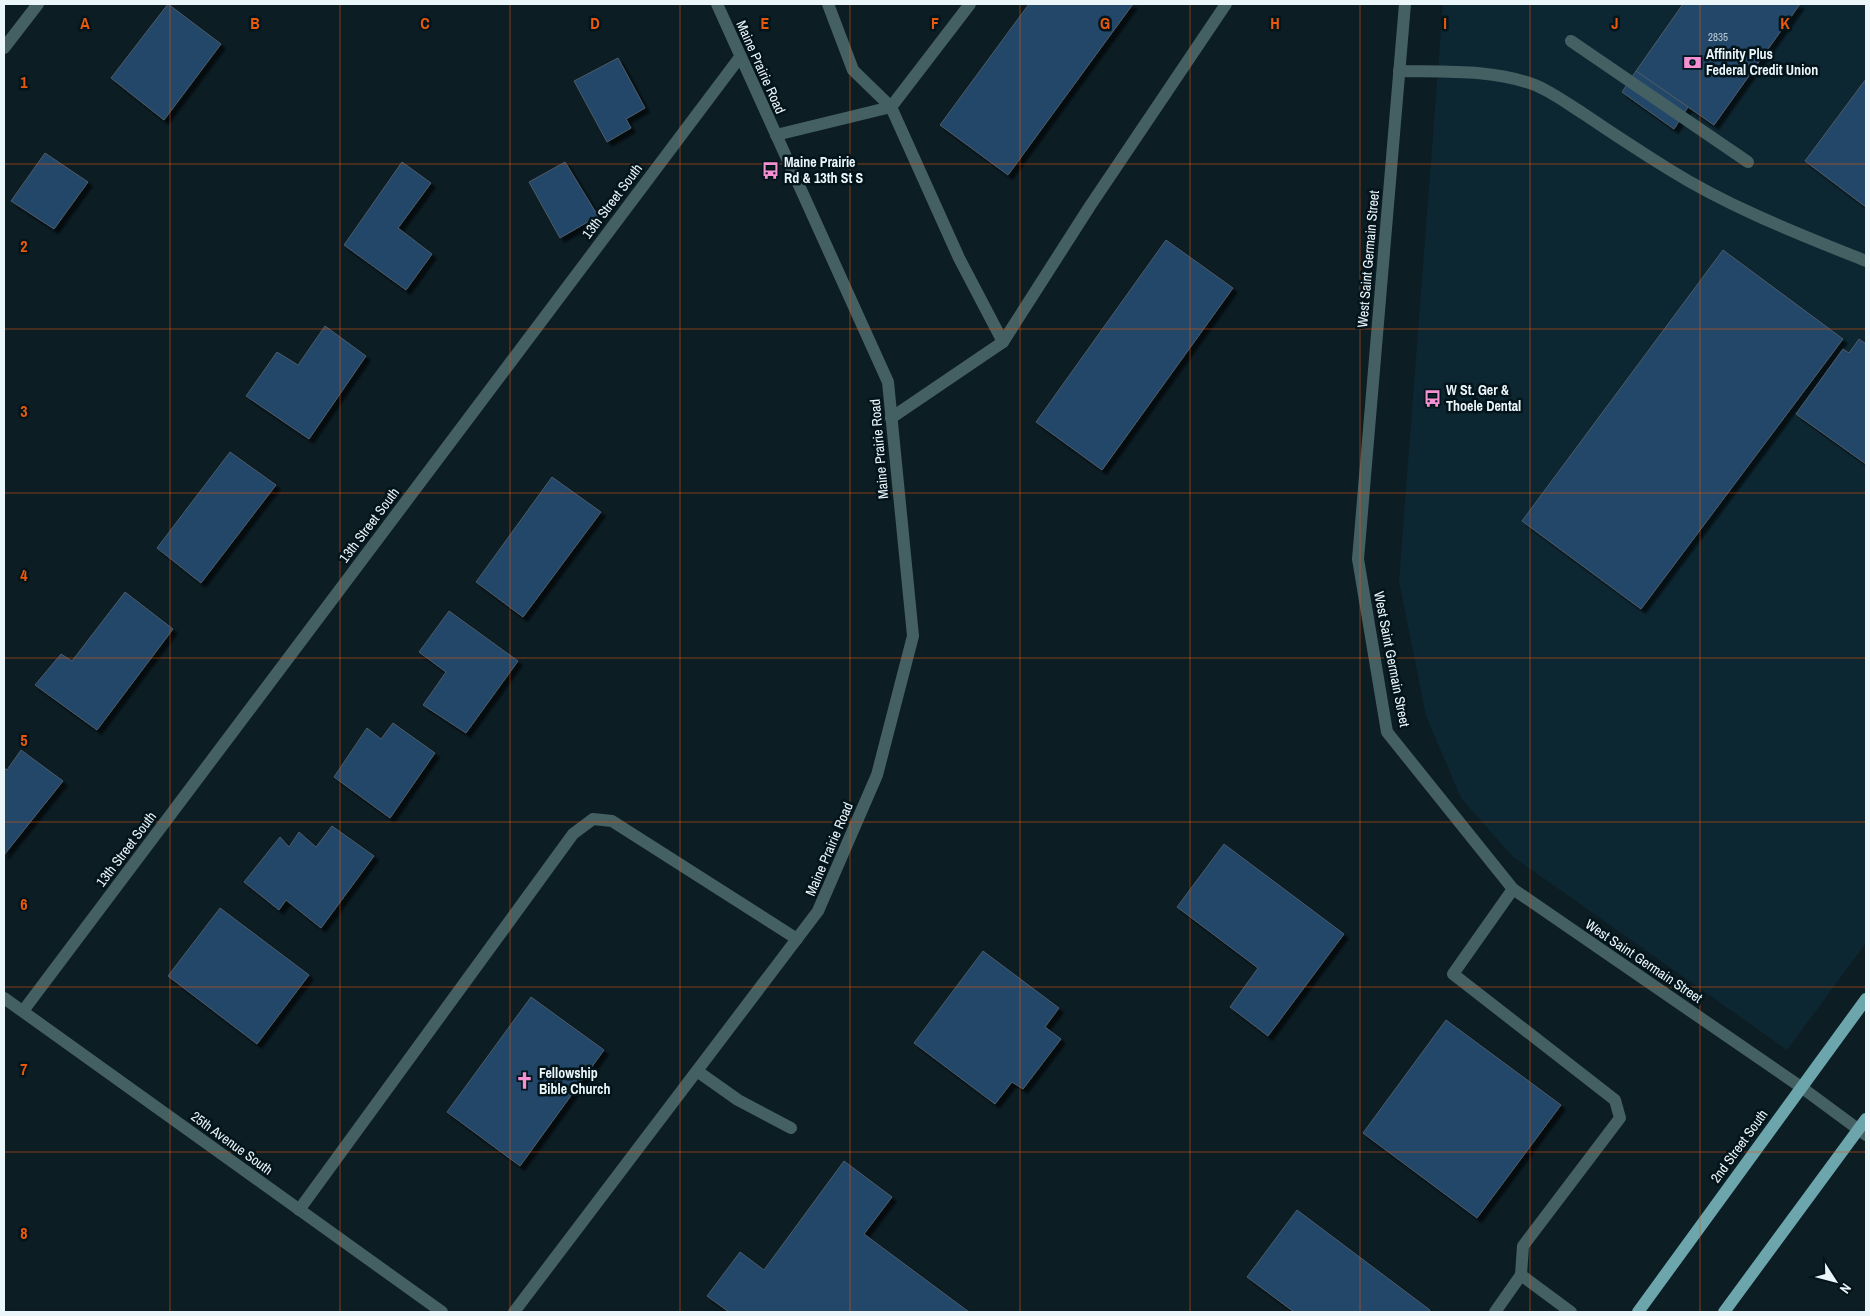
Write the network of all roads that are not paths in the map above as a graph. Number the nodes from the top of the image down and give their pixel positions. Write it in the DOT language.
graph roads {
  1 [pos="38,4"];
  2 [pos="717,4"];
  3 [pos="828,4"];
  4 [pos="970,4"];
  5 [pos="1226,4"];
  6 [pos="1405,4"];
  7 [pos="1571,41"];
  8 [pos="4,48"];
  9 [pos="740,57"];
  10 [pos="1399,71"];
  11 [pos="890,107"];
  12 [pos="776,135"];
  13 [pos="1748,162"];
  14 [pos="1866,261"];
  15 [pos="1003,342"];
  16 [pos="891,418"];
  17 [pos="1513,889"];
  18 [pos="797,939"];
  19 [pos="4,998"];
  20 [pos="1866,998"];
  21 [pos="22,1011"];
  22 [pos="697,1071"];
  23 [pos="1801,1087"];
  24 [pos="791,1128"];
  25 [pos="1864,1128"];
  26 [pos="299,1210"];
  27 [pos="1521,1275"];
  28 [pos="442,1312"];
  29 [pos="514,1312"];
  30 [pos="1495,1312"];
  31 [pos="1571,1312"];
  32 [pos="1638,1312"];
  33 [pos="1724,1312"];
  1 -- 8 [label="street"];
  2 -- 9 [label="street, Maine Prairie Road"];
  3 -- 11 [label="street"];
  4 -- 11 [label="street"];
  5 -- 15 [label="street"];
  6 -- 10 [label="street, West Saint Germain Street"];
  7 -- 13 [label="street"];
  9 -- 12 [label="street, Maine Prairie Road"];
  9 -- 21 [label="street, 13th Street South"];
  10 -- 14 [label="street"];
  10 -- 17 [label="street, West Saint Germain Street"];
  11 -- 12 [label="street"];
  11 -- 15 [label="street"];
  12 -- 16 [label="street, Maine Prairie Road"];
  15 -- 16 [label="street"];
  16 -- 18 [label="street, Maine Prairie Road"];
  17 -- 23 [label="street, West Saint Germain Street"];
  17 -- 27 [label="street"];
  18 -- 22 [label="street, Maine Prairie Road"];
  18 -- 26 [label="street"];
  19 -- 21 [label="street, 25th Avenue South"];
  20 -- 23 [label="main road, 2nd Street South"];
  21 -- 26 [label="street, 25th Avenue South"];
  22 -- 24 [label="street"];
  22 -- 29 [label="street, Maine Prairie Road"];
  23 -- 25 [label="street, West Saint Germain Street"];
  23 -- 32 [label="main road, 2nd Street South"];
  25 -- 33 [label="main road"];
  26 -- 28 [label="street, 25th Avenue South"];
  27 -- 30 [label="street"];
  27 -- 31 [label="street"];
}
